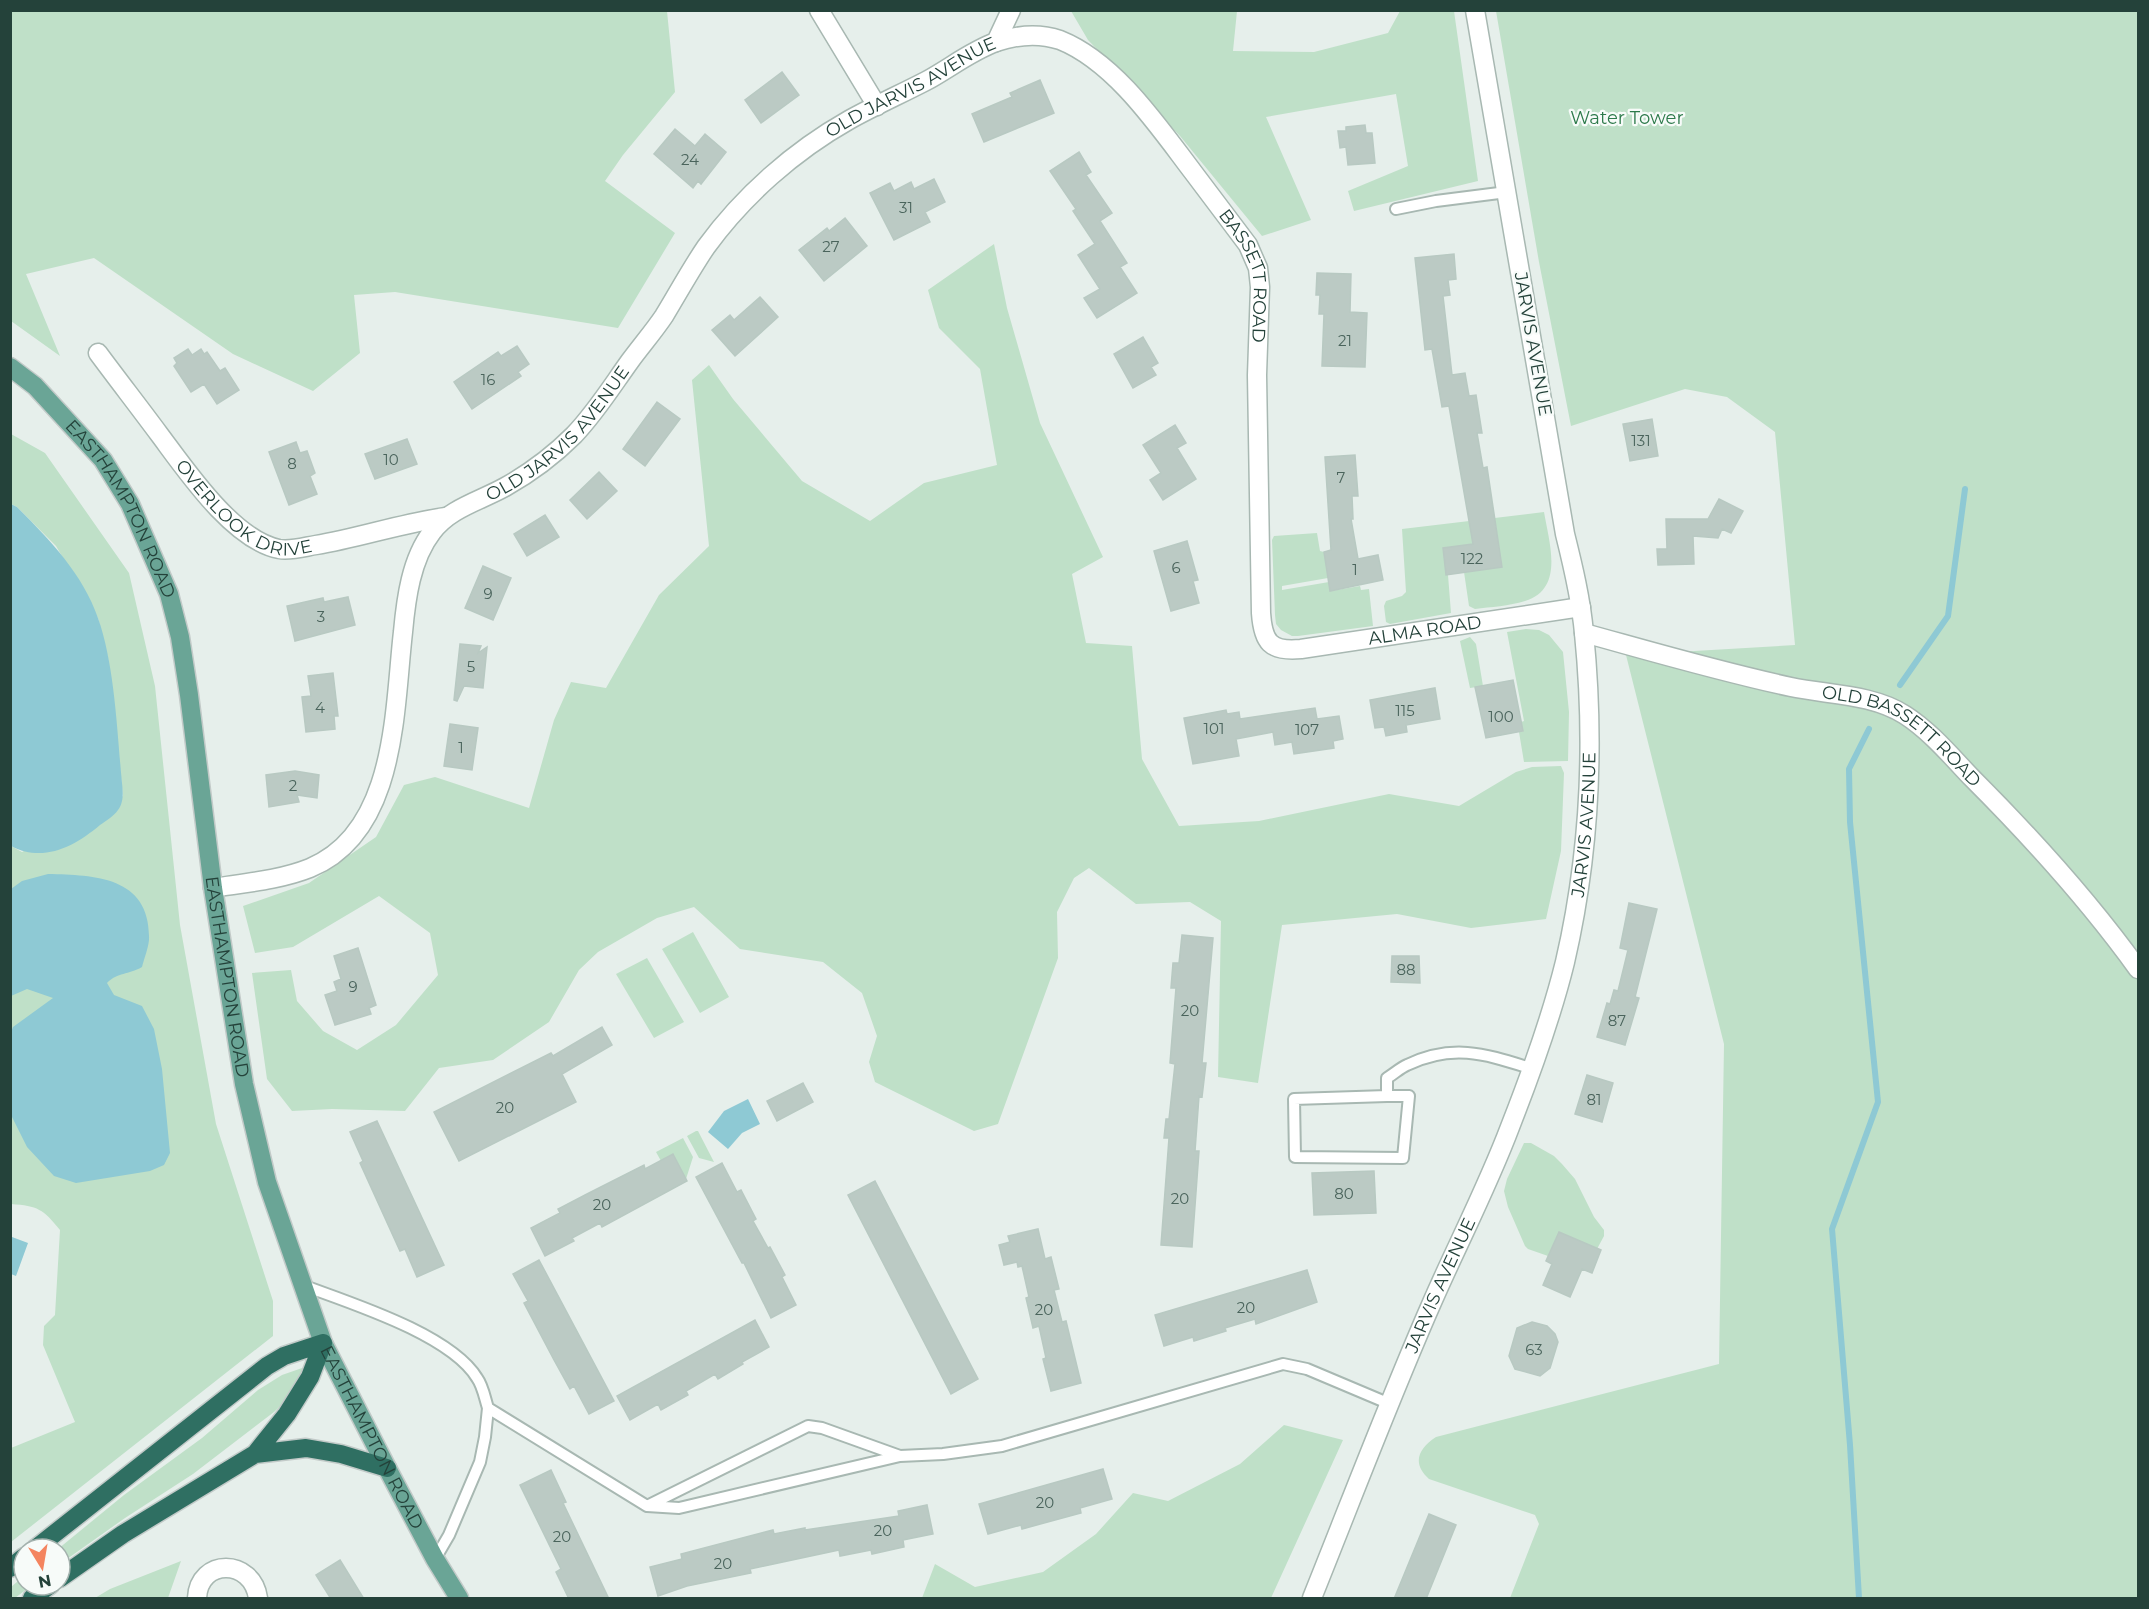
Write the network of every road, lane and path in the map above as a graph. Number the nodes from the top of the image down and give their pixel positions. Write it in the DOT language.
graph roads {
  1 [pos="819,10"];
  2 [pos="1011,10"];
  3 [pos="1475,10"];
  4 [pos="996,42"];
  5 [pos="877,106"];
  6 [pos="1507,192"];
  7 [pos="1396,209"];
  8 [pos="98,353"];
  9 [pos="10,367"];
  10 [pos="446,518"];
  11 [pos="1581,607"];
  12 [pos="1584,633"];
  13 [pos="1272,644"];
  14 [pos="213,888"];
  15 [pos="2139,969"];
  16 [pos="1530,1068"];
  17 [pos="1387,1096"];
  18 [pos="302,1285"];
  19 [pos="323,1343"];
  20 [pos="1390,1404"];
  21 [pos="488,1408"];
  22 [pos="255,1454"];
  23 [pos="900,1456"];
  24 [pos="387,1468"];
  25 [pos="647,1506"];
  26 [pos="49,1537"];
  27 [pos="435,1559"];
  28 [pos="72,1570"];
  29 [pos="197,1599"];
  30 [pos="258,1599"];
  31 [pos="459,1599"];
  32 [pos="1312,1599"];
  1 -- 5 [label="street"];
  2 -- 4 [label="street, OLD JARVIS AVENUE"];
  3 -- 6 [label="street, JARVIS AVENUE"];
  4 -- 5 [label="street, OLD JARVIS AVENUE"];
  4 -- 13 [label="street, BASSETT ROAD"];
  5 -- 10 [label="street, OLD JARVIS AVENUE"];
  6 -- 7 [label="lane"];
  6 -- 11 [label="street, JARVIS AVENUE"];
  8 -- 10 [label="street, OVERLOOK DRIVE"];
  9 -- 14 [label="main road, EASTHAMPTON ROAD"];
  10 -- 14 [label="street, OLD JARVIS AVENUE"];
  11 -- 12 [label="street, JARVIS AVENUE"];
  11 -- 13 [label="street, ALMA ROAD"];
  12 -- 15 [label="street, OLD BASSETT ROAD"];
  12 -- 16 [label="street, JARVIS AVENUE"];
  14 -- 18 [label="main road, EASTHAMPTON ROAD"];
  16 -- 17 [label="lane"];
  16 -- 20 [label="street, JARVIS AVENUE"];
  17 -- 17 [label="lane"];
  18 -- 19 [label="main road, EASTHAMPTON ROAD"];
  18 -- 21 [label="lane"];
  19 -- 22 [label="highway"];
  19 -- 24 [label="main road, EASTHAMPTON ROAD"];
  19 -- 26 [label="highway"];
  20 -- 23 [label="lane"];
  20 -- 32 [label="street, JARVIS AVENUE"];
  21 -- 25 [label="lane"];
  21 -- 27 [label="lane"];
  22 -- 24 [label="highway"];
  22 -- 28 [label="highway"];
  23 -- 25 [label="lane"];
  23 -- 25 [label="lane"];
  24 -- 27 [label="main road, EASTHAMPTON ROAD"];
  27 -- 31 [label="main road, EASTHAMPTON ROAD"];
  29 -- 30 [label="street"];
}
